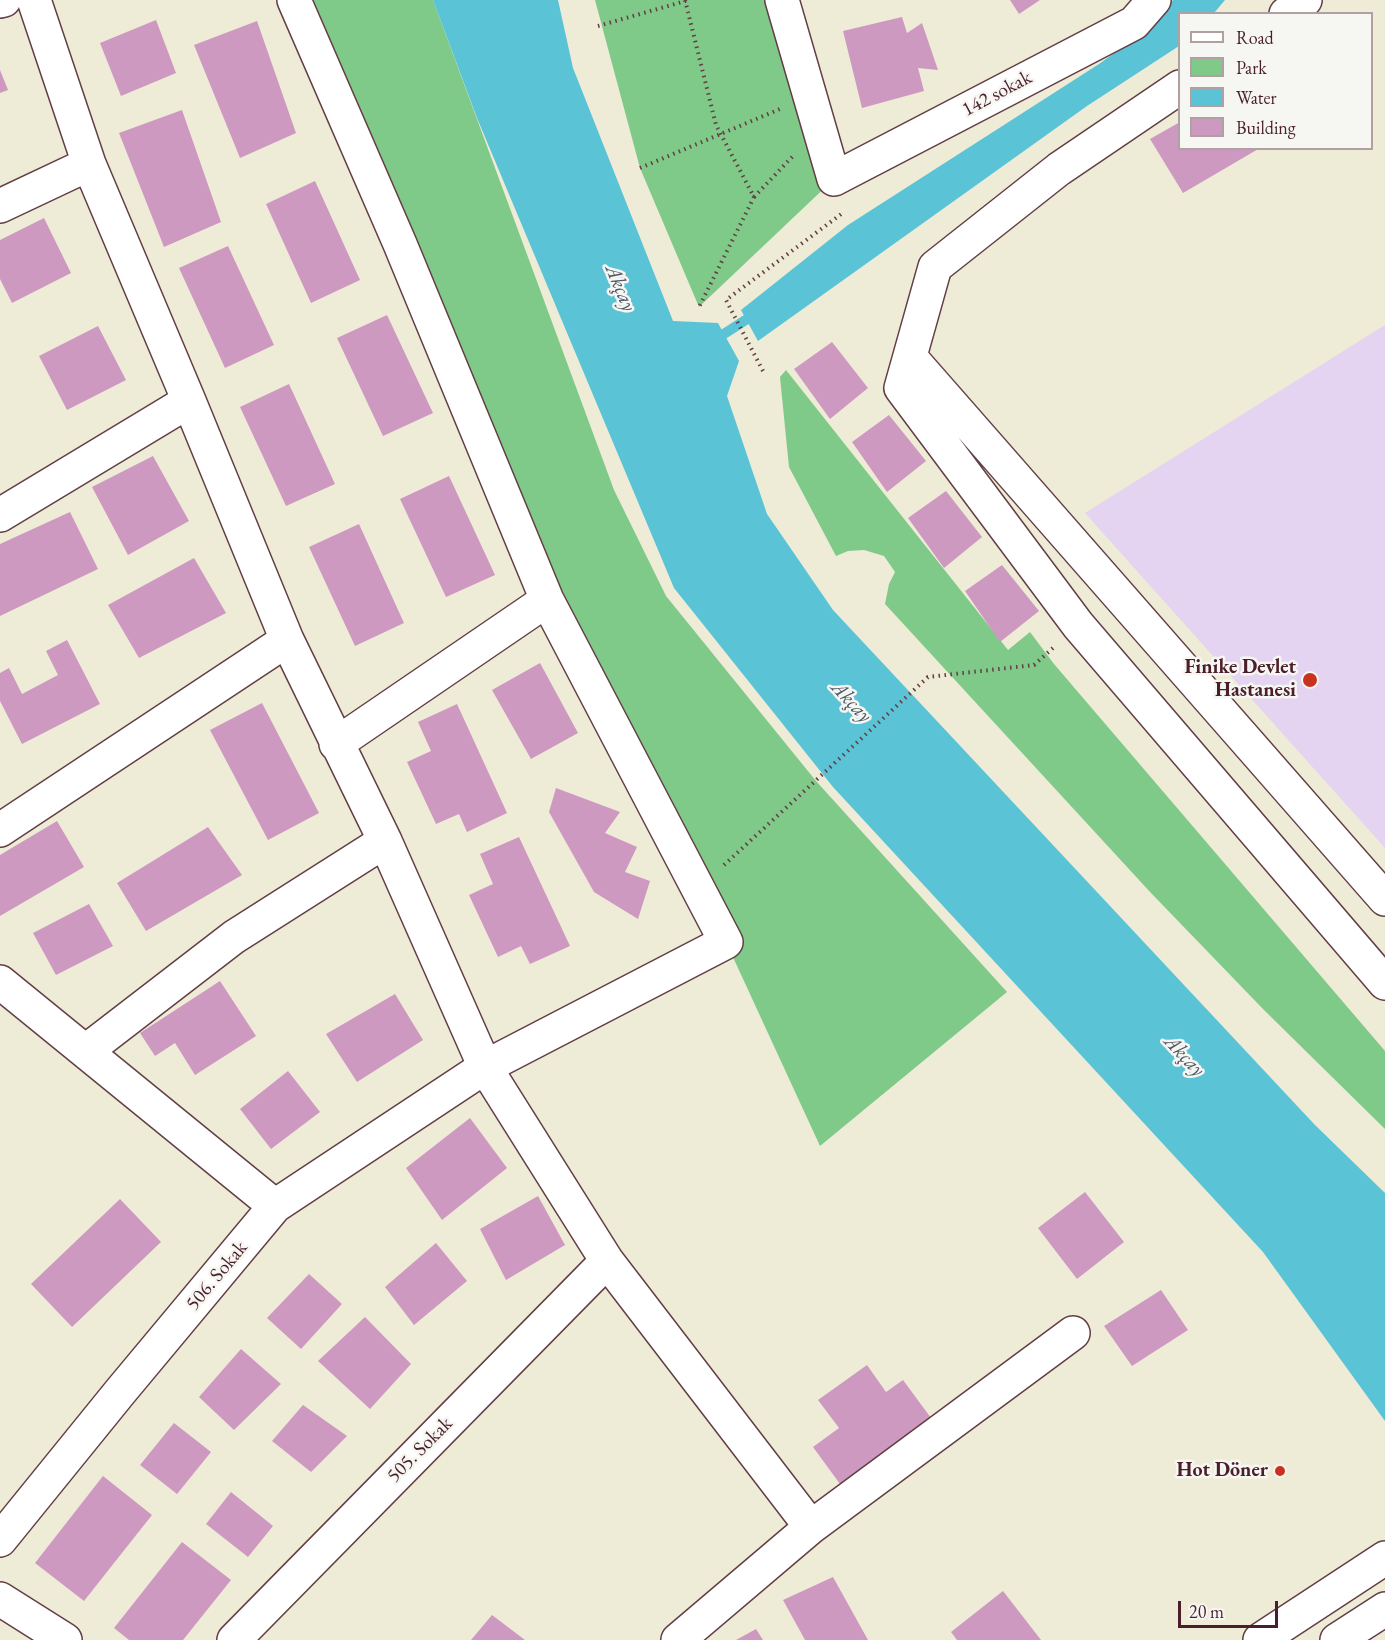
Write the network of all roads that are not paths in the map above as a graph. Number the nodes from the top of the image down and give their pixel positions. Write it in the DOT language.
graph roads {
  1 [pos="34,0"];
  2 [pos="294,0"];
  3 [pos="782,0"];
  4 [pos="1154,0"];
  5 [pos="1305,0"];
  6 [pos="1289,12"];
  7 [pos="1178,88"];
  8 [pos="89,164"];
  9 [pos="0,207"];
  10 [pos="910,357"];
  11 [pos="189,401"];
  12 [pos="0,515"];
  13 [pos="547,600"];
  14 [pos="286,640"];
  15 [pos="336,744"];
  16 [pos="0,830"];
  17 [pos="385,841"];
  18 [pos="1385,899"];
  19 [pos="0,982"];
  20 [pos="1385,983"];
  21 [pos="86,1051"];
  22 [pos="485,1067"];
  23 [pos="275,1206"];
  24 [pos="607,1261"];
  25 [pos="1073,1333"];
  26 [pos="811,1527"];
  27 [pos="0,1540"];
  28 [pos="1385,1558"];
  29 [pos="0,1599"];
  30 [pos="1385,1609"];
  31 [pos="65,1640"];
  32 [pos="234,1640"];
  33 [pos="678,1640"];
  34 [pos="1260,1640"];
  35 [pos="1337,1640"];
  1 -- 8 [label="main road"];
  2 -- 13 [label="main road"];
  3 -- 4 [label="main road, 142 sokak"];
  5 -- 6 [label="main road"];
  7 -- 10 [label="main road"];
  8 -- 9 [label="main road"];
  8 -- 11 [label="main road"];
  10 -- 18 [label="main road"];
  10 -- 20 [label="main road"];
  11 -- 12 [label="main road"];
  11 -- 14 [label="main road"];
  13 -- 15 [label="main road"];
  13 -- 22 [label="main road, 506. Sokak"];
  14 -- 15 [label="main road"];
  14 -- 16 [label="main road"];
  15 -- 17 [label="main road"];
  17 -- 21 [label="main road"];
  17 -- 22 [label="main road"];
  19 -- 21 [label="main road"];
  21 -- 23 [label="main road"];
  22 -- 23 [label="main road, 506. Sokak"];
  22 -- 24 [label="main road"];
  23 -- 27 [label="main road, 506. Sokak"];
  24 -- 26 [label="main road"];
  24 -- 32 [label="main road, 505. Sokak"];
  25 -- 26 [label="main road"];
  26 -- 33 [label="main road"];
  28 -- 34 [label="main road"];
  29 -- 31 [label="main road"];
  30 -- 35 [label="main road"];
}
